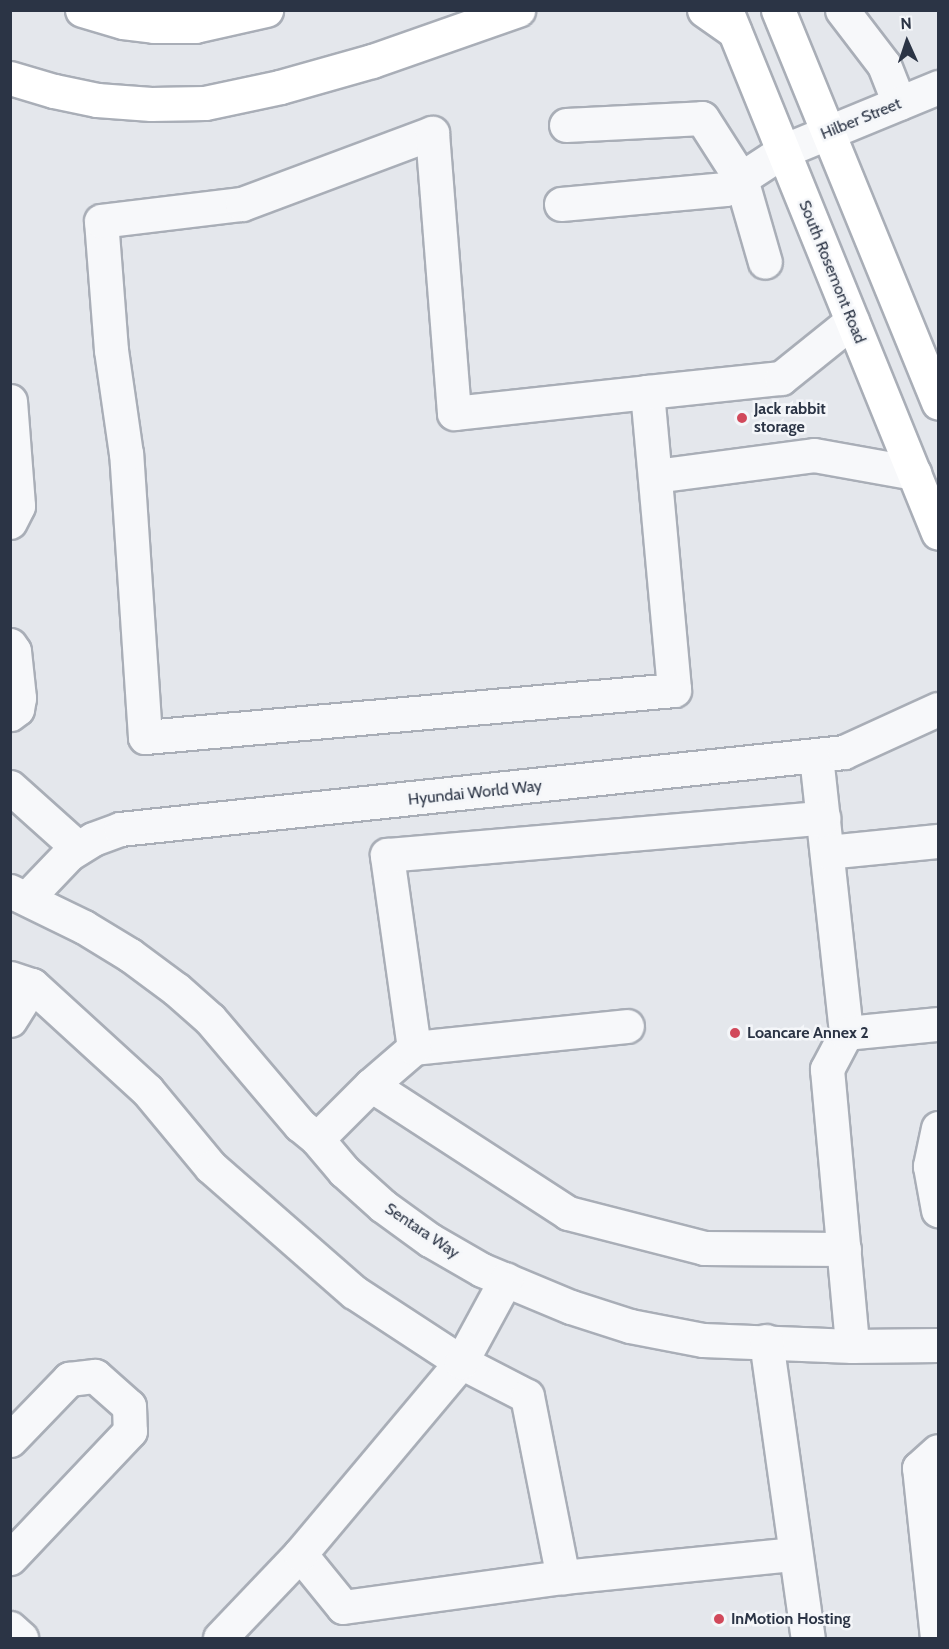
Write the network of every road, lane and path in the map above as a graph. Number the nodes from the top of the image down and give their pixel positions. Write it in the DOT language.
graph roads {
  1 [pos="82,10"];
  2 [pos="266,10"];
  3 [pos="518,10"];
  4 [pos="704,10"];
  5 [pos="778,10"];
  6 [pos="842,10"];
  7 [pos="730,21"];
  8 [pos="10,78"];
  9 [pos="939,87"];
  10 [pos="899,103"];
  11 [pos="566,125"];
  12 [pos="827,133"];
  13 [pos="783,151"];
  14 [pos="741,179"];
  15 [pos="561,204"];
  16 [pos="765,262"];
  17 [pos="852,321"];
  18 [pos="647,392"];
  19 [pos="10,401"];
  20 [pos="939,403"];
  21 [pos="914,473"];
  22 [pos="655,476"];
  23 [pos="10,522"];
  24 [pos="939,533"];
  25 [pos="10,645"];
  26 [pos="939,709"];
  27 [pos="10,714"];
  28 [pos="816,756"];
  29 [pos="10,788"];
  30 [pos="381,803"];
  31 [pos="823,818"];
  32 [pos="939,841"];
  33 [pos="78,848"];
  34 [pos="826,852"];
  35 [pos="387,855"];
  36 [pos="19,894"];
  37 [pos="21,981"];
  38 [pos="10,1020"];
  39 [pos="939,1024"];
  40 [pos="627,1026"];
  41 [pos="846,1033"];
  42 [pos="414,1048"];
  43 [pos="371,1085"];
  44 [pos="939,1128"];
  45 [pos="317,1139"];
  46 [pos="939,1210"];
  47 [pos="844,1249"];
  48 [pos="506,1280"];
  49 [pos="766,1341"];
  50 [pos="939,1345"];
  51 [pos="852,1346"];
  52 [pos="461,1362"];
  53 [pos="10,1440"];
  54 [pos="939,1451"];
  55 [pos="300,1554"];
  56 [pos="795,1554"];
  57 [pos="10,1558"];
  58 [pos="563,1577"];
  59 [pos="10,1628"];
  60 [pos="21,1638"];
  61 [pos="220,1638"];
  62 [pos="808,1638"];
  63 [pos="937,1638"];
  1 -- 2 [label="main road"];
  3 -- 8 [label="main road"];
  4 -- 7 [label="main road"];
  5 -- 12 [label="main road"];
  6 -- 10 [label="street"];
  7 -- 13 [label="main road, South Rosemont Road"];
  9 -- 10 [label="street, Hilber Street"];
  10 -- 12 [label="street, Hilber Street"];
  11 -- 14 [label="street"];
  12 -- 13 [label="street, Hilber Street"];
  12 -- 20 [label="main road"];
  13 -- 14 [label="street, Hilber Street"];
  13 -- 17 [label="main road, South Rosemont Road"];
  14 -- 15 [label="street, Hilber Street"];
  14 -- 16 [label="street"];
  17 -- 18 [label="street"];
  17 -- 21 [label="main road, South Rosemont Road"];
  18 -- 22 [label="street"];
  18 -- 22 [label="street"];
  19 -- 23 [label="street"];
  21 -- 22 [label="street"];
  21 -- 24 [label="main road, South Rosemont Road"];
  25 -- 27 [label="street"];
  26 -- 28 [label="street, Hyundai World Way"];
  28 -- 30 [label="street, Hyundai World Way"];
  28 -- 31 [label="street"];
  29 -- 33 [label="street"];
  30 -- 33 [label="street, Hyundai World Way"];
  30 -- 35 [label="street"];
  31 -- 34 [label="street"];
  31 -- 35 [label="street"];
  32 -- 34 [label="street"];
  33 -- 36 [label="street, Hyundai World Way"];
  34 -- 41 [label="street"];
  35 -- 42 [label="street"];
  36 -- 45 [label="street, Sentara Way"];
  37 -- 38 [label="street"];
  37 -- 52 [label="street"];
  39 -- 41 [label="street"];
  40 -- 42 [label="street"];
  41 -- 47 [label="street"];
  42 -- 43 [label="street"];
  43 -- 45 [label="street"];
  43 -- 47 [label="street"];
  44 -- 46 [label="street"];
  45 -- 48 [label="street, Sentara Way"];
  47 -- 51 [label="street"];
  48 -- 49 [label="street, Sentara Way"];
  48 -- 52 [label="street"];
  49 -- 51 [label="street, Sentara Way"];
  49 -- 56 [label="street"];
  50 -- 51 [label="street, Sentara Way"];
  52 -- 55 [label="street"];
  52 -- 58 [label="street"];
  53 -- 57 [label="street"];
  54 -- 63 [label="street"];
  55 -- 58 [label="street"];
  55 -- 61 [label="street"];
  56 -- 58 [label="street"];
  56 -- 62 [label="street"];
  59 -- 60 [label="street"];
}
